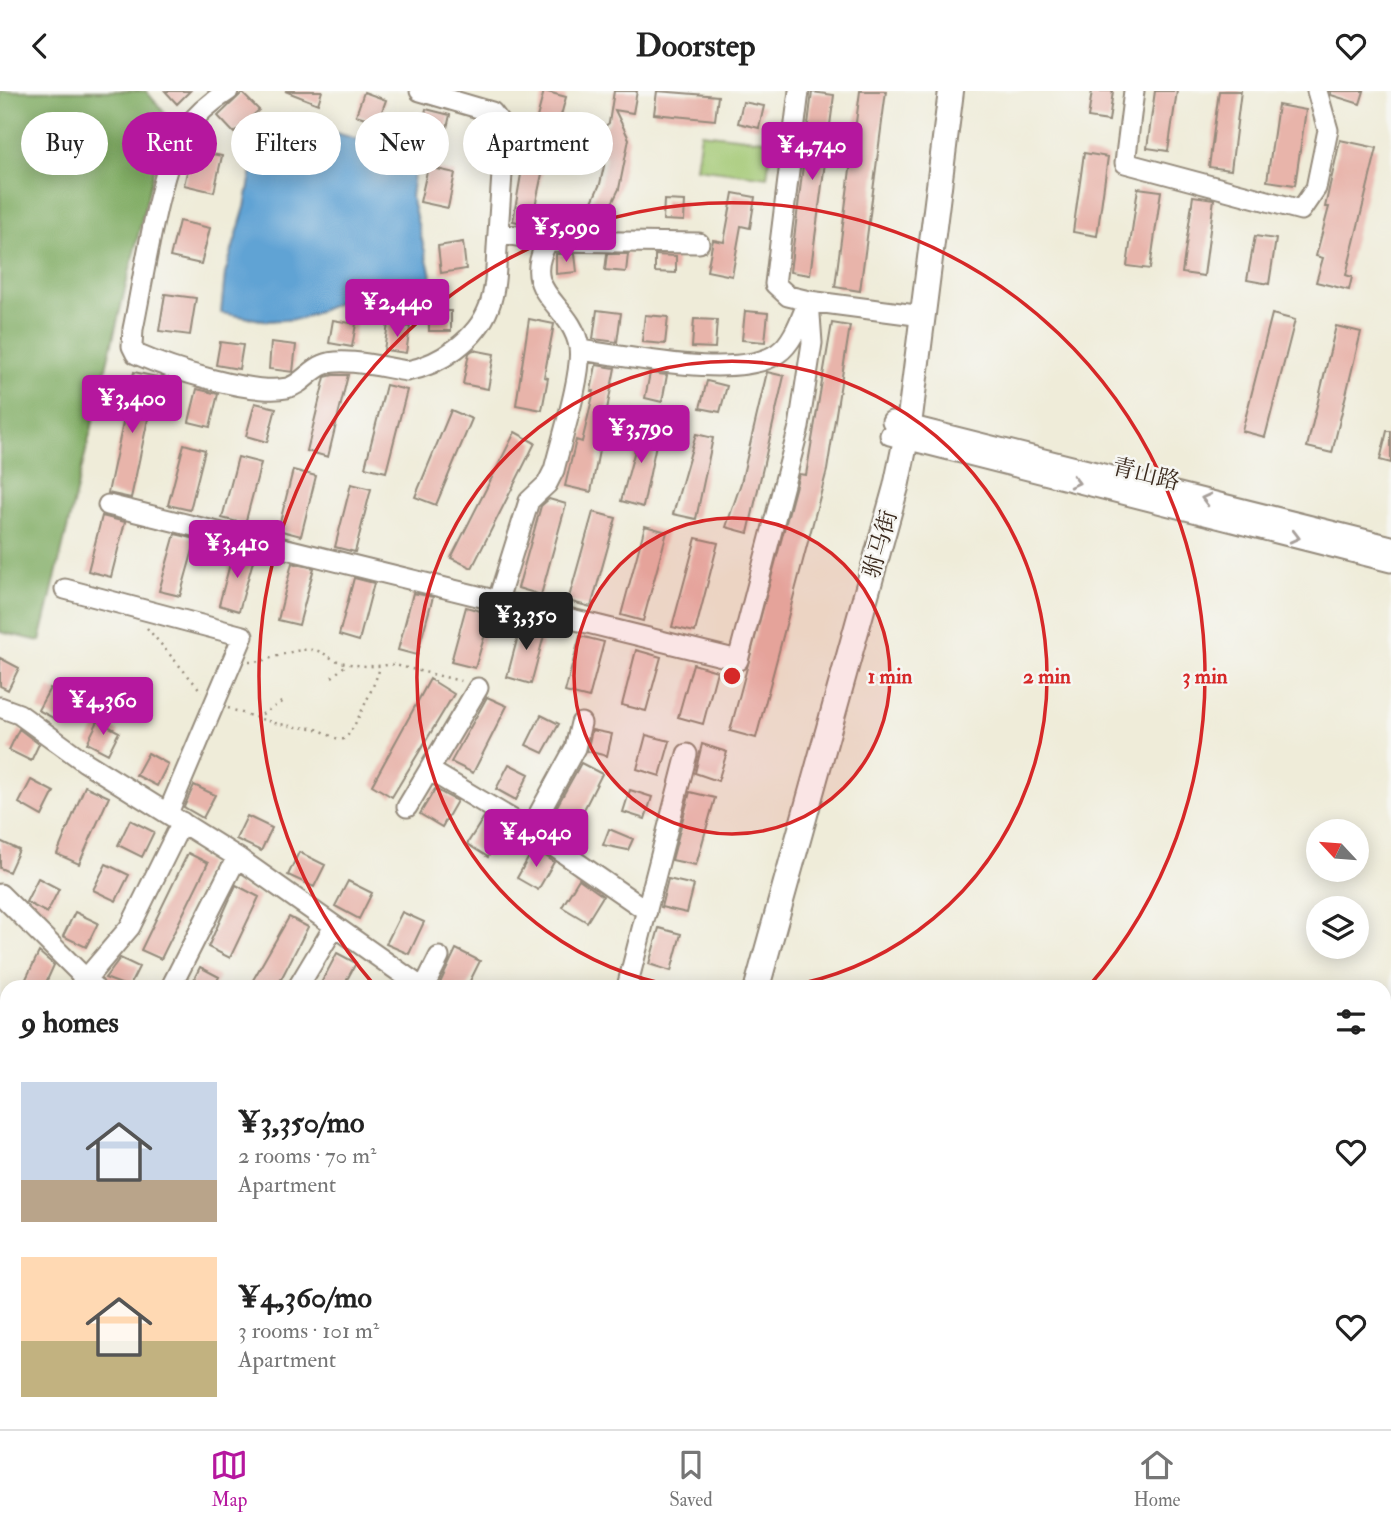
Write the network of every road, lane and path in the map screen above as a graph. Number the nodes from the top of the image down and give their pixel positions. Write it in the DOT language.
graph roads {
  1 [pos="228,91"];
  2 [pos="799,91"];
  3 [pos="937,91"];
  4 [pos="951,91"];
  5 [pos="1134,91"];
  6 [pos="1317,91"];
  7 [pos="430,92"];
  8 [pos="498,233"];
  9 [pos="548,241"];
  10 [pos="699,243"];
  11 [pos="809,302"];
  12 [pos="916,315"];
  13 [pos="580,350"];
  14 [pos="899,430"];
  15 [pos="108,505"];
  16 [pos="1391,546"];
  17 [pos="1391,562"];
  18 [pos="65,589"];
  19 [pos="497,603"];
  20 [pos="126,604"];
  21 [pos="234,656"];
  22 [pos="347,664"];
  23 [pos="380,667"];
  24 [pos="332,677"];
  25 [pos="478,688"];
  26 [pos="283,701"];
  27 [pos="0,707"];
  28 [pos="213,708"];
  29 [pos="256,718"];
  30 [pos="581,723"];
  31 [pos="687,754"];
  32 [pos="429,770"];
  33 [pos="407,807"];
  34 [pos="175,818"];
  35 [pos="530,829"];
  36 [pos="237,857"];
  37 [pos="0,894"];
  38 [pos="647,911"];
  39 [pos="334,927"];
  40 [pos="439,957"];
  41 [pos="82,980"];
  42 [pos="89,980"];
  43 [pos="174,980"];
  44 [pos="302,980"];
  45 [pos="412,980"];
  46 [pos="426,980"];
  47 [pos="629,980"];
  48 [pos="745,980"];
  49 [pos="759,980"];
  1 -- 8 [label="street"];
  2 -- 11 [label="street"];
  3 -- 12 [label="main road, 驸马街"];
  4 -- 12 [label="main road, 驸马街"];
  5 -- 6 [label="street"];
  7 -- 8 [label="street"];
  8 -- 9 [label="street"];
  9 -- 10 [label="street"];
  9 -- 13 [label="street"];
  11 -- 12 [label="street"];
  11 -- 13 [label="street"];
  11 -- 19 [label="street"];
  12 -- 14 [label="main road, 驸马街"];
  13 -- 19 [label="street"];
  16 -- 14 [label="street, 青山路, one-way"];
  14 -- 17 [label="street, 青山路, one-way"];
  14 -- 48 [label="main road, 驸马街"];
  14 -- 49 [label="main road, 驸马街"];
  15 -- 19 [label="street"];
  18 -- 20 [label="street"];
  20 -- 21 [label="street"];
  20 -- 28 [label="path"];
  21 -- 22 [label="path"];
  21 -- 28 [label="street"];
  22 -- 23 [label="path"];
  22 -- 24 [label="path"];
  23 -- 25 [label="path"];
  23 -- 29 [label="path"];
  25 -- 32 [label="street"];
  26 -- 29 [label="path"];
  27 -- 34 [label="street"];
  28 -- 29 [label="path"];
  28 -- 34 [label="street"];
  30 -- 35 [label="street"];
  31 -- 38 [label="street"];
  32 -- 33 [label="street"];
  32 -- 35 [label="street"];
  34 -- 36 [label="street"];
  34 -- 42 [label="street"];
  35 -- 38 [label="street"];
  36 -- 39 [label="street"];
  36 -- 43 [label="street"];
  37 -- 41 [label="street"];
  38 -- 47 [label="street"];
  39 -- 44 [label="street"];
  39 -- 45 [label="street"];
  40 -- 46 [label="street"];
}
